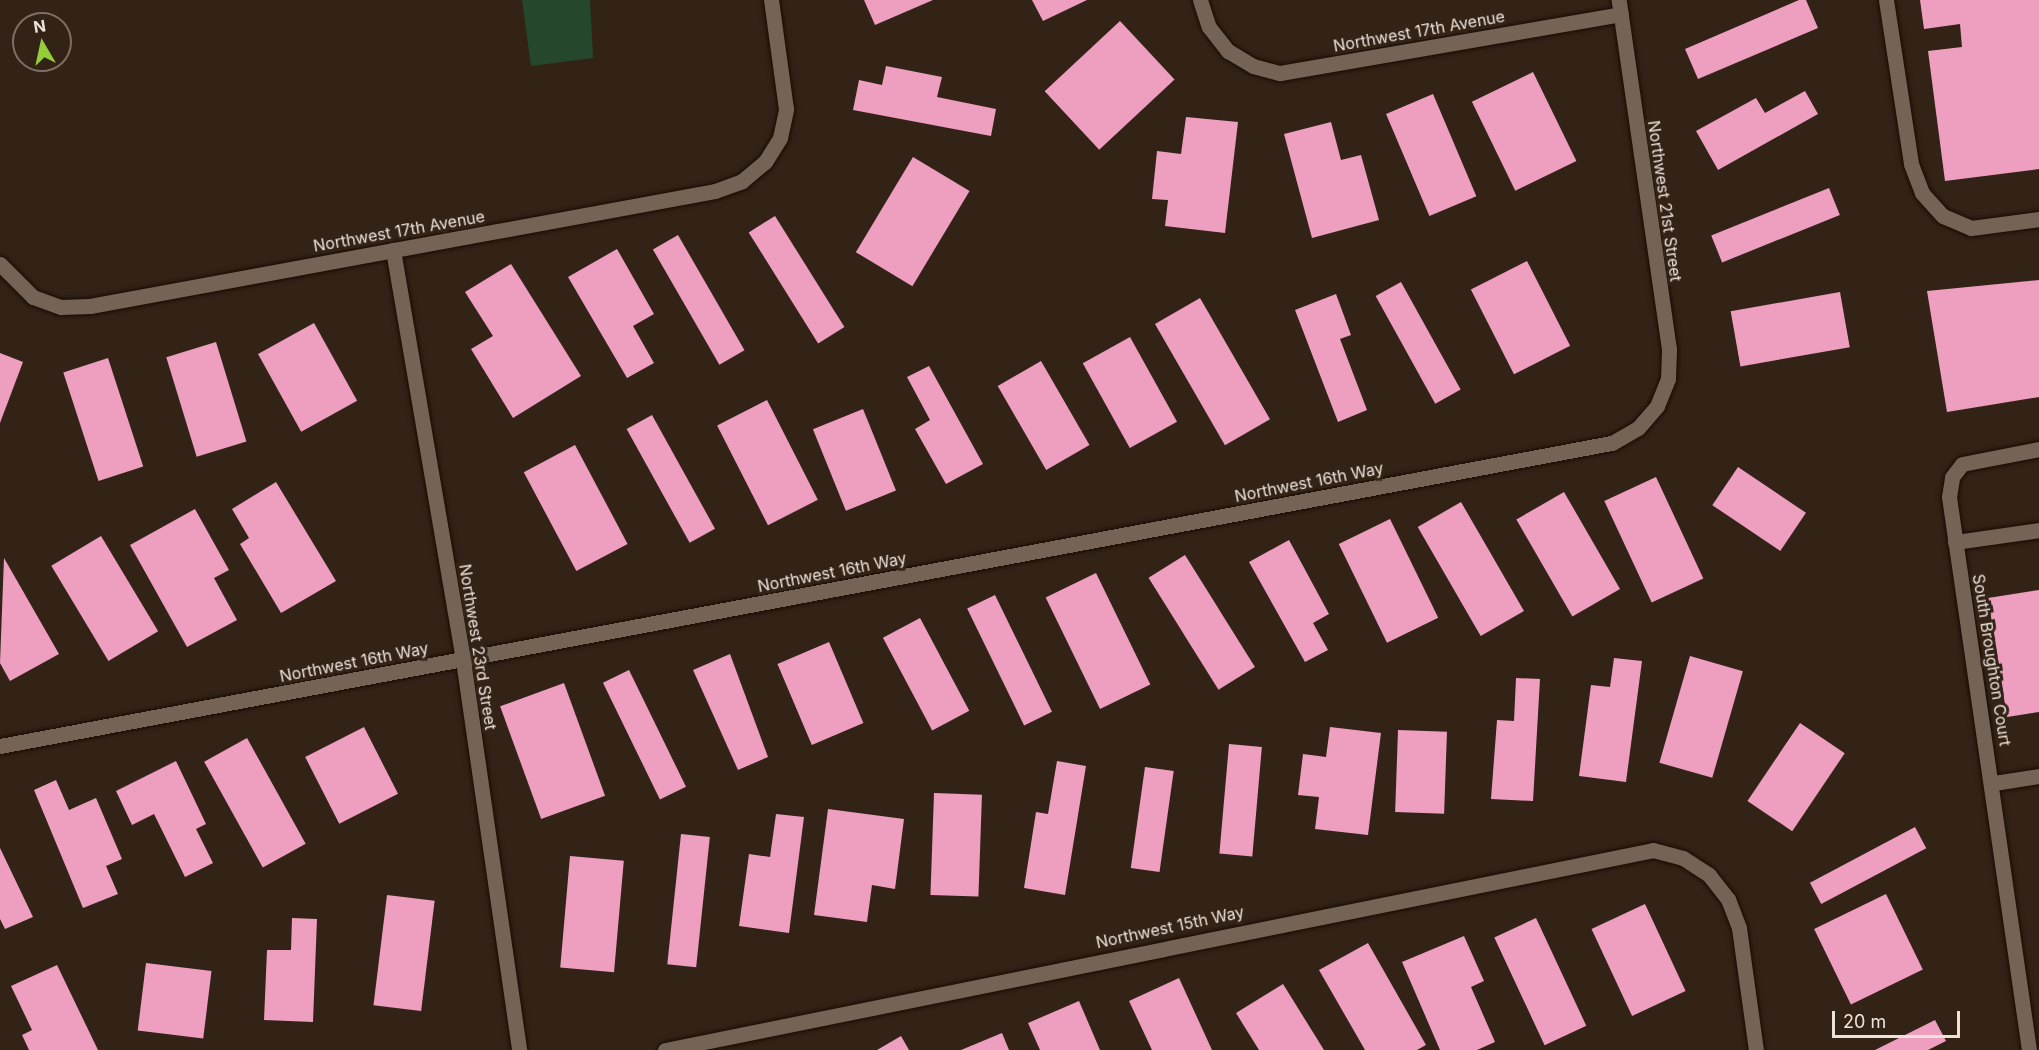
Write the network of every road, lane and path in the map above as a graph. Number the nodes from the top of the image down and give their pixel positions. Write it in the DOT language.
graph roads {
  1 [pos="771,0"];
  2 [pos="1200,0"];
  3 [pos="1886,0"];
  4 [pos="1620,7"];
  5 [pos="2039,219"];
  6 [pos="393,250"];
  7 [pos="0,264"];
  8 [pos="1657,406"];
  9 [pos="2039,449"];
  10 [pos="2039,530"];
  11 [pos="1955,542"];
  12 [pos="463,660"];
  13 [pos="0,746"];
  14 [pos="2039,776"];
  15 [pos="1994,783"];
  16 [pos="519,1050"];
  17 [pos="665,1050"];
  18 [pos="1756,1050"];
  19 [pos="2029,1050"];
  1 -- 6 [label="street, Northwest 17th Avenue"];
  2 -- 4 [label="street, Northwest 17th Avenue"];
  3 -- 5 [label="street"];
  4 -- 8 [label="street, Northwest 21st Street"];
  6 -- 7 [label="street, Northwest 17th Avenue"];
  6 -- 12 [label="street, Northwest 23rd Street"];
  8 -- 12 [label="street, Northwest 16th Way"];
  9 -- 11 [label="street, South Broughton Court"];
  10 -- 11 [label="street"];
  11 -- 15 [label="street, South Broughton Court"];
  12 -- 13 [label="street, Northwest 16th Way"];
  12 -- 16 [label="street, Northwest 23rd Street"];
  14 -- 15 [label="street"];
  15 -- 19 [label="street, South Broughton Court"];
  17 -- 18 [label="street, Northwest 15th Way"];
}
